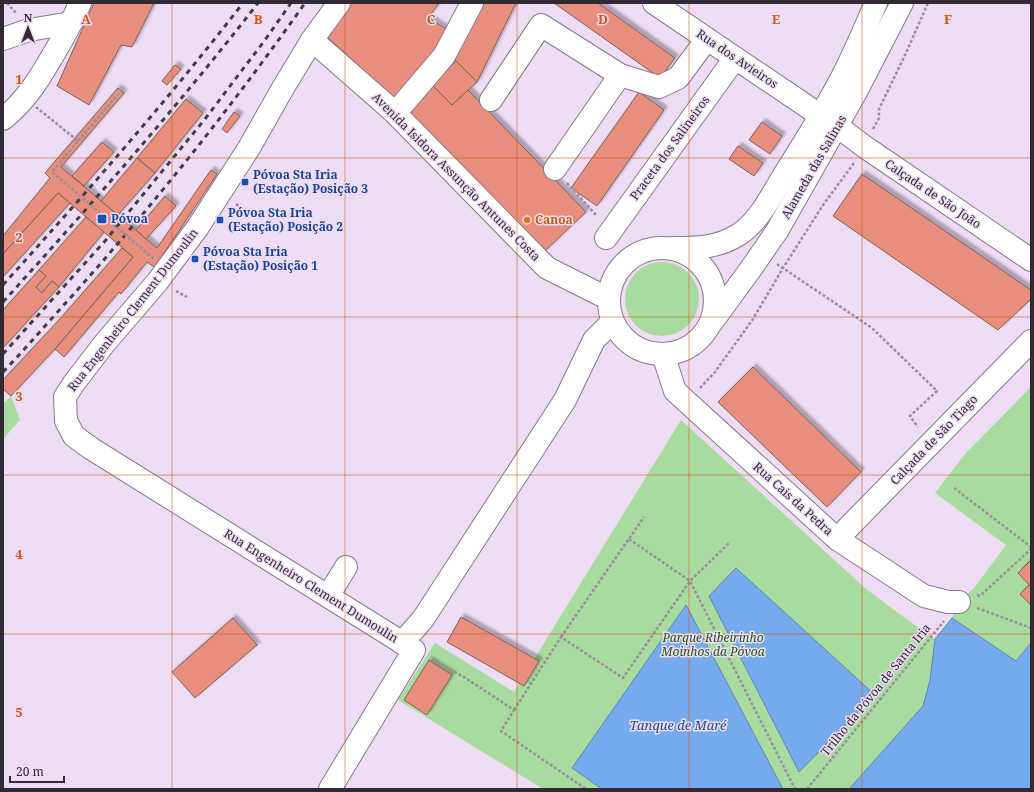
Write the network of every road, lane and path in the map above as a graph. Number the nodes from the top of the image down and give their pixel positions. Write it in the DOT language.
graph roads {
  1 [pos="339,3"];
  2 [pos="472,3"];
  3 [pos="654,3"];
  4 [pos="876,3"];
  5 [pos="902,3"];
  6 [pos="928,3"];
  7 [pos="77,11"];
  8 [pos="3,39"];
  9 [pos="707,39"];
  10 [pos="312,40"];
  11 [pos="735,58"];
  12 [pos="620,75"];
  13 [pos="121,91"];
  14 [pos="491,100"];
  15 [pos="36,106"];
  16 [pos="394,112"];
  17 [pos="3,119"];
  18 [pos="829,121"];
  19 [pos="78,142"];
  20 [pos="865,147"];
  21 [pos="555,169"];
  22 [pos="608,234"];
  23 [pos="673,248"];
  24 [pos="154,260"];
  25 [pos="1031,260"];
  26 [pos="783,268"];
  27 [pos="773,270"];
  28 [pos="608,299"];
  29 [pos="712,322"];
  30 [pos="613,323"];
  31 [pos="1031,341"];
  32 [pos="662,354"];
  33 [pos="686,400"];
  34 [pos="932,443"];
  35 [pos="954,488"];
  36 [pos="644,517"];
  37 [pos="629,539"];
  38 [pos="837,539"];
  39 [pos="730,543"];
  40 [pos="1031,548"];
  41 [pos="346,567"];
  42 [pos="690,581"];
  43 [pos="328,596"];
  44 [pos="959,602"];
  45 [pos="1031,628"];
  46 [pos="561,636"];
  47 [pos="408,646"];
  48 [pos="514,710"];
  49 [pos="330,789"];
  50 [pos="586,789"];
  51 [pos="795,789"];
  52 [pos="807,789"];
  1 -- 10 [label="street, Rua Engenheiro Clement Dumoulin"];
  2 -- 16 [label="street"];
  3 -- 9 [label="street, Rua dos Avieiros"];
  4 -- 18 [label="street, Alameda das Salinas"];
  5 -- 18 [label="street, Alameda das Salinas"];
  6 -- 20 [label="path"];
  7 -- 8 [label="street"];
  7 -- 17 [label="street"];
  9 -- 11 [label="street, Rua dos Avieiros"];
  9 -- 12 [label="street"];
  10 -- 16 [label="street, Avenida Isidora Assunção Antunes Costa"];
  10 -- 43 [label="street, Rua Engenheiro Clement Dumoulin"];
  11 -- 18 [label="street, Rua dos Avieiros"];
  11 -- 22 [label="street, Praceta dos Salineiros"];
  12 -- 14 [label="street"];
  12 -- 21 [label="street"];
  13 -- 19 [label="path"];
  15 -- 19 [label="path, bridge"];
  16 -- 28 [label="street, Avenida Isidora Assunção Antunes Costa"];
  18 -- 20 [label="street, Calçada de São João"];
  18 -- 23 [label="street, Alameda das Salinas"];
  18 -- 29 [label="street, Alameda das Salinas"];
  19 -- 24 [label="path, bridge"];
  20 -- 25 [label="street, Calçada de São João"];
  20 -- 26 [label="path"];
  21 -- 22 [label="path"];
  23 -- 28 [label="street"];
  23 -- 29 [label="street"];
  26 -- 27 [label="path"];
  26 -- 33 [label="path"];
  26 -- 34 [label="path"];
  28 -- 30 [label="street"];
  29 -- 32 [label="street"];
  30 -- 32 [label="street"];
  30 -- 47 [label="street"];
  31 -- 34 [label="street, Calçada de São Tiago"];
  32 -- 33 [label="street, Rua Cais da Pedra"];
  33 -- 38 [label="street, Rua Cais da Pedra"];
  34 -- 38 [label="street, Calçada de São Tiago"];
  35 -- 40 [label="path"];
  36 -- 37 [label="path"];
  37 -- 42 [label="path"];
  37 -- 46 [label="path"];
  38 -- 44 [label="street, Rua Cais da Pedra"];
  39 -- 42 [label="path"];
  40 -- 44 [label="path"];
  41 -- 43 [label="street"];
  42 -- 46 [label="path"];
  42 -- 51 [label="path"];
  43 -- 47 [label="street, Rua Engenheiro Clement Dumoulin"];
  44 -- 45 [label="path"];
  44 -- 52 [label="path, Trilho da Póvoa de Santa Iria"];
  46 -- 48 [label="path"];
  47 -- 48 [label="path"];
  47 -- 49 [label="street"];
  48 -- 50 [label="path"];
}
